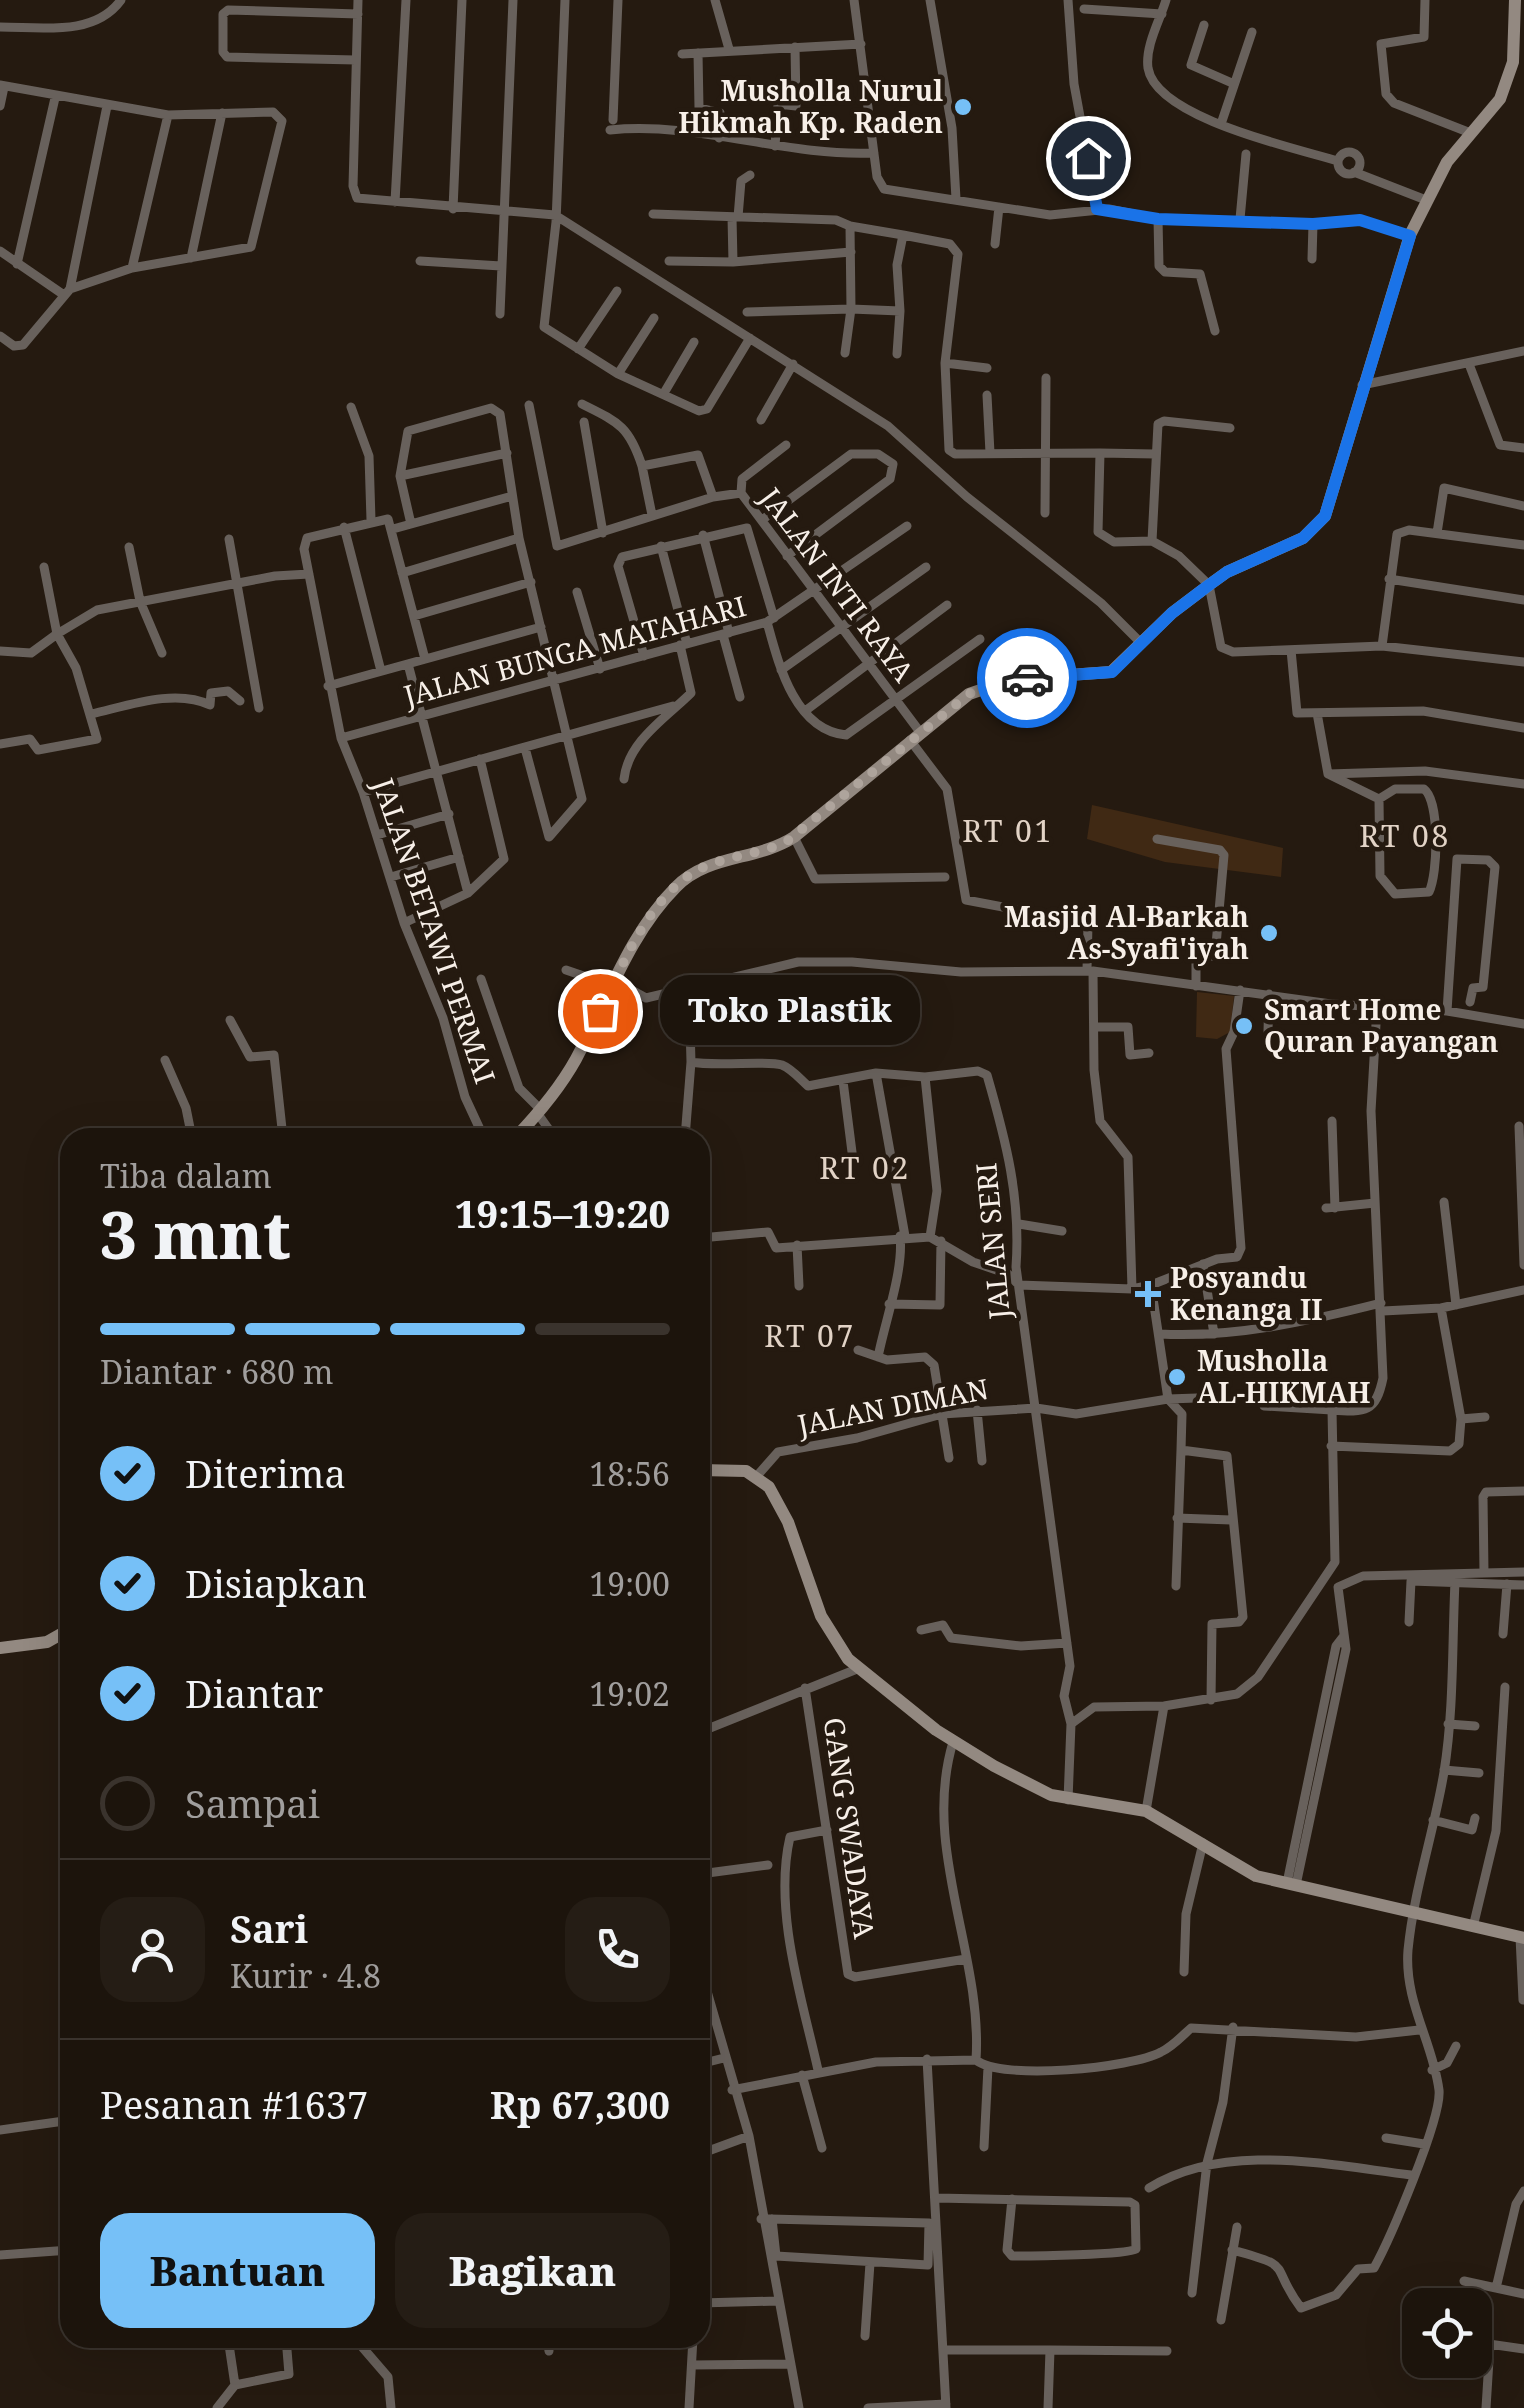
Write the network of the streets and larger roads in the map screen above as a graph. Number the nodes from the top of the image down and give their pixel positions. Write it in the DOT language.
graph roads {
  1 [pos="121,0"];
  2 [pos="358,0"];
  3 [pos="406,0"];
  4 [pos="462,0"];
  5 [pos="513,0"];
  6 [pos="566,0"];
  7 [pos="618,0"];
  8 [pos="715,0"];
  9 [pos="854,0"];
  10 [pos="930,0"];
  11 [pos="1068,0"];
  12 [pos="1166,0"];
  13 [pos="1425,0"];
  14 [pos="1515,0"];
  15 [pos="1084,8"];
  16 [pos="358,14"];
  17 [pos="1162,14"];
  18 [pos="1204,24"];
  19 [pos="0,27"];
  20 [pos="1252,32"];
  21 [pos="861,44"];
  22 [pos="795,47"];
  23 [pos="729,49"];
  24 [pos="698,53"];
  25 [pos="682,54"];
  26 [pos="356,60"];
  27 [pos="1518,63"];
  28 [pos="1232,83"];
  29 [pos="2,86"];
  30 [pos="55,98"];
  31 [pos="0,106"];
  32 [pos="108,106"];
  33 [pos="222,113"];
  34 [pos="168,115"];
  35 [pos="1220,124"];
  36 [pos="1468,132"];
  37 [pos="719,138"];
  38 [pos="774,146"];
  39 [pos="874,153"];
  40 [pos="1246,154"];
  41 [pos="1338,160"];
  42 [pos="1354,172"];
  43 [pos="750,175"];
  44 [pos="956,199"];
  45 [pos="1426,200"];
  46 [pos="395,202"];
  47 [pos="999,207"];
  48 [pos="453,208"];
  49 [pos="1097,209"];
  50 [pos="503,211"];
  51 [pos="555,211"];
  52 [pos="654,214"];
  53 [pos="735,217"];
  54 [pos="1158,219"];
  55 [pos="1240,219"];
  56 [pos="1313,224"];
  57 [pos="850,226"];
  58 [pos="903,235"];
  59 [pos="1410,236"];
  60 [pos="995,244"];
  61 [pos="0,252"];
  62 [pos="851,252"];
  63 [pos="191,258"];
  64 [pos="1312,260"];
  65 [pos="420,261"];
  66 [pos="669,261"];
  67 [pos="734,262"];
  68 [pos="18,264"];
  69 [pos="502,266"];
  70 [pos="132,268"];
  71 [pos="617,291"];
  72 [pos="67,292"];
  73 [pos="851,309"];
  74 [pos="900,311"];
  75 [pos="747,312"];
  76 [pos="500,314"];
  77 [pos="654,318"];
  78 [pos="1215,331"];
  79 [pos="0,336"];
  80 [pos="750,338"];
  81 [pos="694,342"];
  82 [pos="578,349"];
  83 [pos="1524,352"];
  84 [pos="844,354"];
  85 [pos="897,354"];
  86 [pos="945,363"];
  87 [pos="793,364"];
  88 [pos="1469,364"];
  89 [pos="988,368"];
  90 [pos="618,374"];
  91 [pos="1046,378"];
  92 [pos="1362,385"];
  93 [pos="664,393"];
  94 [pos="987,395"];
  95 [pos="582,404"];
  96 [pos="529,406"];
  97 [pos="350,407"];
  98 [pos="761,420"];
  99 [pos="584,422"];
  100 [pos="1230,428"];
  101 [pos="786,445"];
  102 [pos="1524,448"];
  103 [pos="1045,452"];
  104 [pos="507,453"];
  105 [pos="990,453"];
  106 [pos="1100,453"];
  107 [pos="1154,454"];
  108 [pos="642,466"];
  109 [pos="400,476"];
  110 [pos="741,494"];
  111 [pos="512,496"];
  112 [pos="713,497"];
  113 [pos="1524,506"];
  114 [pos="1045,513"];
  115 [pos="652,515"];
  116 [pos="370,520"];
  117 [pos="762,520"];
  118 [pos="411,524"];
  119 [pos="907,526"];
  120 [pos="344,527"];
  121 [pos="392,529"];
  122 [pos="602,533"];
  123 [pos="1436,533"];
  124 [pos="703,535"];
  125 [pos="519,538"];
  126 [pos="228,539"];
  127 [pos="1152,541"];
  128 [pos="1524,545"];
  129 [pos="661,546"];
  130 [pos="129,547"];
  131 [pos="787,556"];
  132 [pos="44,567"];
  133 [pos="926,567"];
  134 [pos="402,573"];
  135 [pos="309,574"];
  136 [pos="1388,579"];
  137 [pos="532,582"];
  138 [pos="236,584"];
  139 [pos="1209,585"];
  140 [pos="813,591"];
  141 [pos="577,592"];
  142 [pos="1524,600"];
  143 [pos="140,601"];
  144 [pos="946,605"];
  145 [pos="414,616"];
  146 [pos="771,620"];
  147 [pos="541,627"];
  148 [pos="841,628"];
  149 [pos="58,634"];
  150 [pos="726,634"];
  151 [pos="980,640"];
  152 [pos="1142,644"];
  153 [pos="683,645"];
  154 [pos="1382,646"];
  155 [pos="1290,650"];
  156 [pos="0,651"];
  157 [pos="162,653"];
  158 [pos="644,656"];
  159 [pos="424,659"];
  160 [pos="1524,662"];
  161 [pos="408,664"];
  162 [pos="868,665"];
  163 [pos="600,669"];
  164 [pos="381,670"];
  165 [pos="781,670"];
  166 [pos="554,680"];
  167 [pos="328,686"];
  168 [pos="740,697"];
  169 [pos="240,700"];
  170 [pos="896,701"];
  171 [pos="673,706"];
  172 [pos="260,708"];
  173 [pos="804,711"];
  174 [pos="1318,713"];
  175 [pos="91,714"];
  176 [pos="422,718"];
  177 [pos="1524,728"];
  178 [pos="915,736"];
  179 [pos="568,737"];
  180 [pos="341,738"];
  181 [pos="0,744"];
  182 [pos="525,748"];
  183 [pos="480,760"];
  184 [pos="437,770"];
  185 [pos="1328,774"];
  186 [pos="624,779"];
  187 [pos="1524,784"];
  188 [pos="364,792"];
  189 [pos="1380,798"];
  190 [pos="449,814"];
  191 [pos="377,835"];
  192 [pos="794,837"];
  193 [pos="1157,839"];
  194 [pos="459,857"];
  195 [pos="945,877"];
  196 [pos="391,878"];
  197 [pos="468,893"];
  198 [pos="404,922"];
  199 [pos="566,970"];
  200 [pos="1090,970"];
  201 [pos="481,979"];
  202 [pos="614,983"];
  203 [pos="1196,986"];
  204 [pos="689,990"];
  205 [pos="1240,990"];
  206 [pos="1269,994"];
  207 [pos="1470,1002"];
  208 [pos="1370,1005"];
  209 [pos="1447,1011"];
  210 [pos="230,1020"];
  211 [pos="1524,1024"];
  212 [pos="1094,1027"];
  213 [pos="1268,1030"];
  214 [pos="1149,1052"];
  215 [pos="165,1060"];
  216 [pos="691,1062"];
  217 [pos="876,1073"];
  218 [pos="925,1077"];
  219 [pos="843,1081"];
  220 [pos="540,1112"];
  221 [pos="1332,1121"];
  222 [pos="1519,1126"];
  223 [pos="190,1128"];
  224 [pos="282,1128"];
  225 [pos="479,1128"];
  226 [pos="525,1128"];
  227 [pos="549,1128"];
  228 [pos="685,1128"];
  229 [pos="854,1160"];
  230 [pos="1444,1202"];
  231 [pos="1375,1203"];
  232 [pos="1019,1224"];
  233 [pos="1062,1231"];
  234 [pos="902,1236"];
  235 [pos="930,1236"];
  236 [pos="710,1237"];
  237 [pos="942,1241"];
  238 [pos="797,1245"];
  239 [pos="1203,1264"];
  240 [pos="1524,1265"];
  241 [pos="1019,1285"];
  242 [pos="1151,1285"];
  243 [pos="799,1286"];
  244 [pos="1132,1288"];
  245 [pos="1524,1290"];
  246 [pos="889,1304"];
  247 [pos="1456,1304"];
  248 [pos="1382,1307"];
  249 [pos="1442,1308"];
  250 [pos="1160,1334"];
  251 [pos="1214,1334"];
  252 [pos="858,1350"];
  253 [pos="878,1358"];
  254 [pos="1226,1397"];
  255 [pos="1168,1399"];
  256 [pos="1264,1406"];
  257 [pos="1036,1408"];
  258 [pos="977,1410"];
  259 [pos="1332,1410"];
  260 [pos="942,1414"];
  261 [pos="1485,1417"];
  262 [pos="1461,1419"];
  263 [pos="1331,1446"];
  264 [pos="1181,1450"];
  265 [pos="949,1458"];
  266 [pos="982,1460"];
  267 [pos="710,1470"];
  268 [pos="756,1477"];
  269 [pos="1524,1491"];
  270 [pos="1177,1518"];
  271 [pos="1232,1520"];
  272 [pos="1524,1572"];
  273 [pos="1484,1573"];
  274 [pos="1455,1582"];
  275 [pos="1507,1584"];
  276 [pos="1524,1585"];
  277 [pos="1176,1586"];
  278 [pos="1408,1622"];
  279 [pos="920,1630"];
  280 [pos="1502,1634"];
  281 [pos="60,1635"];
  282 [pos="1067,1644"];
  283 [pos="0,1648"];
  284 [pos="857,1669"];
  285 [pos="1505,1687"];
  286 [pos="805,1688"];
  287 [pos="1211,1700"];
  288 [pos="1164,1706"];
  289 [pos="1072,1724"];
  290 [pos="1448,1724"];
  291 [pos="1476,1726"];
  292 [pos="710,1728"];
  293 [pos="953,1742"];
  294 [pos="1444,1770"];
  295 [pos="1480,1772"];
  296 [pos="1068,1800"];
  297 [pos="1146,1812"];
  298 [pos="1475,1818"];
  299 [pos="1433,1820"];
  300 [pos="827,1830"];
  301 [pos="1203,1843"];
  302 [pos="768,1865"];
  303 [pos="710,1873"];
  304 [pos="1291,1884"];
  305 [pos="1412,1912"];
  306 [pos="1474,1927"];
  307 [pos="1522,1938"];
  308 [pos="966,1959"];
  309 [pos="1184,1972"];
  310 [pos="1523,2000"];
  311 [pos="710,2006"];
  312 [pos="1233,2027"];
  313 [pos="1419,2030"];
  314 [pos="1456,2046"];
  315 [pos="724,2058"];
  316 [pos="926,2059"];
  317 [pos="976,2060"];
  318 [pos="710,2062"];
  319 [pos="988,2067"];
  320 [pos="818,2070"];
  321 [pos="1432,2070"];
  322 [pos="802,2074"];
  323 [pos="732,2090"];
  324 [pos="60,2122"];
  325 [pos="0,2130"];
  326 [pos="749,2136"];
  327 [pos="1386,2138"];
  328 [pos="1424,2144"];
  329 [pos="984,2147"];
  330 [pos="822,2148"];
  331 [pos="710,2150"];
  332 [pos="1206,2163"];
  333 [pos="1411,2175"];
  334 [pos="1149,2188"];
  335 [pos="1524,2191"];
  336 [pos="937,2198"];
  337 [pos="1012,2199"];
  338 [pos="766,2222"];
  339 [pos="1237,2228"];
  340 [pos="1232,2250"];
  341 [pos="60,2251"];
  342 [pos="0,2255"];
  343 [pos="870,2263"];
  344 [pos="1464,2282"];
  345 [pos="1496,2288"];
  346 [pos="1192,2293"];
  347 [pos="1524,2294"];
  348 [pos="776,2301"];
  349 [pos="710,2303"];
  350 [pos="1221,2320"];
  351 [pos="865,2336"];
  352 [pos="1492,2344"];
  353 [pos="229,2348"];
  354 [pos="287,2348"];
  355 [pos="363,2348"];
  356 [pos="549,2348"];
  357 [pos="693,2348"];
  358 [pos="1524,2348"];
  359 [pos="943,2350"];
  360 [pos="1050,2350"];
  361 [pos="1167,2350"];
  362 [pos="549,2351"];
  363 [pos="791,2364"];
  364 [pos="692,2365"];
  365 [pos="1488,2378"];
  366 [pos="235,2385"];
  367 [pos="946,2406"];
  368 [pos="216,2408"];
  369 [pos="391,2408"];
  370 [pos="689,2408"];
  371 [pos="799,2408"];
  372 [pos="868,2408"];
  373 [pos="1048,2408"];
  374 [pos="1486,2408"];
  1 -- 19 [label="street"];
  2 -- 16 [label="street"];
  3 -- 46 [label="street"];
  4 -- 48 [label="street"];
  5 -- 50 [label="street"];
  6 -- 51 [label="street"];
  7 -- 37 [label="street"];
  8 -- 23 [label="street"];
  9 -- 21 [label="street"];
  10 -- 44 [label="street"];
  11 -- 49 [label="street"];
  12 -- 17 [label="street"];
  13 -- 36 [label="street"];
  14 -- 27 [label="street"];
  15 -- 17 [label="street"];
  16 -- 26 [label="street"];
  16 -- 26 [label="street"];
  17 -- 35 [label="street"];
  18 -- 28 [label="street"];
  20 -- 28 [label="street"];
  21 -- 22 [label="street"];
  21 -- 39 [label="street"];
  22 -- 23 [label="street"];
  22 -- 38 [label="street"];
  23 -- 24 [label="street"];
  24 -- 25 [label="street"];
  24 -- 37 [label="street"];
  26 -- 46 [label="street"];
  27 -- 36 [label="street"];
  28 -- 35 [label="street"];
  29 -- 30 [label="street"];
  29 -- 31 [label="street"];
  30 -- 32 [label="street"];
  30 -- 68 [label="street"];
  32 -- 34 [label="street"];
  32 -- 72 [label="street"];
  33 -- 34 [label="street"];
  33 -- 63 [label="street"];
  33 -- 63 [label="street"];
  34 -- 70 [label="street"];
  35 -- 41 [label="street"];
  36 -- 45 [label="street"];
  37 -- 38 [label="street"];
  38 -- 39 [label="street"];
  39 -- 44 [label="street"];
  40 -- 55 [label="street"];
  41 -- 42 [label="street"];
  41 -- 42 [label="street"];
  42 -- 45 [label="street"];
  43 -- 53 [label="street"];
  44 -- 47 [label="street"];
  45 -- 59 [label="street"];
  46 -- 48 [label="street"];
  47 -- 49 [label="street"];
  47 -- 60 [label="street"];
  48 -- 50 [label="street"];
  49 -- 54 [label="street"];
  50 -- 51 [label="street"];
  50 -- 69 [label="street"];
  51 -- 80 [label="street"];
  51 -- 82 [label="street"];
  52 -- 53 [label="street"];
  53 -- 57 [label="street"];
  53 -- 67 [label="street"];
  54 -- 55 [label="street"];
  54 -- 78 [label="street"];
  55 -- 56 [label="street"];
  56 -- 59 [label="street"];
  56 -- 64 [label="street"];
  57 -- 58 [label="street"];
  57 -- 62 [label="street"];
  58 -- 74 [label="street"];
  58 -- 86 [label="street"];
  59 -- 92 [label="street"];
  61 -- 68 [label="street"];
  62 -- 67 [label="street"];
  62 -- 73 [label="street"];
  63 -- 70 [label="street"];
  65 -- 69 [label="street"];
  66 -- 67 [label="street"];
  68 -- 72 [label="street"];
  69 -- 76 [label="street"];
  70 -- 72 [label="street"];
  71 -- 82 [label="street"];
  72 -- 79 [label="street"];
  73 -- 74 [label="street"];
  73 -- 75 [label="street"];
  73 -- 84 [label="street"];
  74 -- 85 [label="street"];
  77 -- 90 [label="street"];
  80 -- 87 [label="street"];
  80 -- 93 [label="street"];
  81 -- 93 [label="street"];
  82 -- 90 [label="street"];
  83 -- 88 [label="street"];
  86 -- 89 [label="street"];
  86 -- 105 [label="street"];
  87 -- 98 [label="street"];
  87 -- 152 [label="street"];
  88 -- 92 [label="street"];
  88 -- 102 [label="street"];
  90 -- 93 [label="street"];
  91 -- 103 [label="street"];
  92 -- 139 [label="street"];
  94 -- 105 [label="street"];
  95 -- 108 [label="street"];
  96 -- 122 [label="street, JALAN INTI RAYA"];
  97 -- 116 [label="street"];
  99 -- 122 [label="street"];
  100 -- 107 [label="street"];
  101 -- 110 [label="street"];
  103 -- 105 [label="street"];
  103 -- 106 [label="street"];
  103 -- 114 [label="street"];
  104 -- 109 [label="street"];
  104 -- 109 [label="street"];
  104 -- 111 [label="street"];
  106 -- 107 [label="street"];
  106 -- 127 [label="street"];
  107 -- 127 [label="street"];
  108 -- 112 [label="street"];
  108 -- 115 [label="street"];
  109 -- 118 [label="street"];
  110 -- 112 [label="street, JALAN INTI RAYA"];
  110 -- 117 [label="street, JALAN INTI RAYA"];
  111 -- 118 [label="street"];
  111 -- 125 [label="street"];
  112 -- 115 [label="street, JALAN INTI RAYA"];
  113 -- 123 [label="street"];
  115 -- 122 [label="street, JALAN INTI RAYA"];
  116 -- 120 [label="street"];
  116 -- 121 [label="street"];
  117 -- 131 [label="street, JALAN INTI RAYA"];
  117 -- 131 [label="street"];
  118 -- 121 [label="street"];
  119 -- 140 [label="street, JALAN BUNGA MATAHARI"];
  120 -- 135 [label="street, JALAN BETAWI PERMAI"];
  120 -- 164 [label="street"];
  121 -- 134 [label="street"];
  123 -- 128 [label="street"];
  123 -- 136 [label="street"];
  124 -- 129 [label="street"];
  124 -- 146 [label="street"];
  124 -- 150 [label="street"];
  125 -- 134 [label="street"];
  125 -- 137 [label="street"];
  126 -- 138 [label="street"];
  127 -- 139 [label="street"];
  129 -- 153 [label="street"];
  129 -- 158 [label="street"];
  130 -- 143 [label="street"];
  131 -- 140 [label="street, JALAN INTI RAYA"];
  132 -- 149 [label="street"];
  133 -- 148 [label="street"];
  134 -- 145 [label="street"];
  135 -- 138 [label="street"];
  135 -- 167 [label="street, JALAN BETAWI PERMAI"];
  136 -- 142 [label="street"];
  136 -- 154 [label="street"];
  137 -- 145 [label="street"];
  137 -- 147 [label="street"];
  138 -- 143 [label="street"];
  138 -- 172 [label="street"];
  139 -- 152 [label="street"];
  139 -- 155 [label="street"];
  140 -- 146 [label="street, JALAN BUNGA MATAHARI"];
  140 -- 148 [label="street, JALAN INTI RAYA"];
  141 -- 163 [label="street"];
  143 -- 149 [label="street"];
  143 -- 157 [label="street"];
  144 -- 162 [label="street"];
  145 -- 159 [label="street"];
  146 -- 150 [label="street, JALAN BUNGA MATAHARI"];
  146 -- 165 [label="street"];
  147 -- 159 [label="street"];
  147 -- 166 [label="street"];
  148 -- 162 [label="street, JALAN INTI RAYA"];
  148 -- 165 [label="street"];
  149 -- 156 [label="street"];
  149 -- 175 [label="street"];
  150 -- 153 [label="street, JALAN BUNGA MATAHARI"];
  150 -- 168 [label="street"];
  151 -- 170 [label="street"];
  152 -- 178 [label="street"];
  153 -- 158 [label="street, JALAN BUNGA MATAHARI"];
  153 -- 171 [label="street"];
  154 -- 155 [label="street"];
  154 -- 160 [label="street"];
  155 -- 174 [label="street"];
  158 -- 163 [label="street, JALAN BUNGA MATAHARI"];
  159 -- 161 [label="street"];
  161 -- 164 [label="street"];
  161 -- 176 [label="street"];
  162 -- 170 [label="street, JALAN INTI RAYA"];
  162 -- 173 [label="street"];
  163 -- 166 [label="street, JALAN BUNGA MATAHARI"];
  164 -- 167 [label="street"];
  165 -- 173 [label="street"];
  166 -- 176 [label="street, JALAN BUNGA MATAHARI"];
  166 -- 179 [label="street"];
  167 -- 180 [label="street, JALAN BETAWI PERMAI"];
  169 -- 175 [label="street"];
  170 -- 173 [label="street"];
  170 -- 178 [label="street, JALAN INTI RAYA"];
  171 -- 179 [label="street"];
  171 -- 186 [label="street"];
  174 -- 177 [label="street"];
  174 -- 185 [label="street"];
  175 -- 181 [label="street"];
  176 -- 180 [label="street, JALAN BUNGA MATAHARI"];
  176 -- 184 [label="street"];
  178 -- 192 [label="street"];
  178 -- 200 [label="street, JALAN INTI RAYA"];
  179 -- 182 [label="street"];
  179 -- 182 [label="street"];
  180 -- 188 [label="street, JALAN BETAWI PERMAI"];
  182 -- 183 [label="street"];
  183 -- 184 [label="street"];
  183 -- 197 [label="street"];
  184 -- 188 [label="street"];
  184 -- 190 [label="street"];
  185 -- 187 [label="street"];
  185 -- 189 [label="street"];
  188 -- 191 [label="street, JALAN BETAWI PERMAI"];
  189 -- 189 [label="street"];
  190 -- 191 [label="street"];
  190 -- 194 [label="street"];
  191 -- 196 [label="street, JALAN BETAWI PERMAI"];
  192 -- 195 [label="street"];
  192 -- 202 [label="street"];
  193 -- 203 [label="street"];
  194 -- 196 [label="street"];
  194 -- 197 [label="street"];
  196 -- 198 [label="street, JALAN BETAWI PERMAI"];
  197 -- 198 [label="street"];
  198 -- 225 [label="street, JALAN BETAWI PERMAI"];
  199 -- 202 [label="street"];
  200 -- 203 [label="street"];
  200 -- 204 [label="street"];
  200 -- 212 [label="street"];
  201 -- 220 [label="street"];
  202 -- 204 [label="street"];
  202 -- 220 [label="street"];
  203 -- 205 [label="street"];
  204 -- 216 [label="street"];
  205 -- 206 [label="street"];
  205 -- 239 [label="street"];
  206 -- 208 [label="street"];
  206 -- 213 [label="street"];
  207 -- 209 [label="street"];
  208 -- 209 [label="street"];
  208 -- 231 [label="street"];
  209 -- 211 [label="street"];
  210 -- 224 [label="street"];
  212 -- 214 [label="street"];
  212 -- 244 [label="street"];
  215 -- 223 [label="street"];
  216 -- 219 [label="street, JALAN SERI"];
  216 -- 228 [label="street"];
  217 -- 218 [label="street, JALAN SERI"];
  217 -- 219 [label="street, JALAN SERI"];
  217 -- 234 [label="street"];
  218 -- 232 [label="street, JALAN SERI"];
  218 -- 235 [label="street, JALAN SERI"];
  219 -- 229 [label="street"];
  220 -- 226 [label="street"];
  220 -- 227 [label="street"];
  221 -- 231 [label="street"];
  222 -- 240 [label="street"];
  230 -- 247 [label="street"];
  231 -- 248 [label="street"];
  232 -- 233 [label="street"];
  232 -- 241 [label="street, JALAN SERI"];
  234 -- 235 [label="street"];
  234 -- 238 [label="street"];
  234 -- 246 [label="street"];
  235 -- 237 [label="street"];
  236 -- 238 [label="street"];
  237 -- 241 [label="street"];
  237 -- 246 [label="street"];
  238 -- 243 [label="street"];
  239 -- 242 [label="street"];
  239 -- 251 [label="street"];
  241 -- 244 [label="street"];
  241 -- 257 [label="street, JALAN SERI"];
  242 -- 244 [label="street"];
  242 -- 250 [label="street"];
  245 -- 247 [label="street"];
  246 -- 253 [label="street"];
  247 -- 249 [label="street"];
  248 -- 249 [label="street"];
  248 -- 251 [label="street"];
  248 -- 259 [label="street"];
  249 -- 262 [label="street"];
  250 -- 251 [label="street"];
  250 -- 255 [label="street"];
  252 -- 253 [label="street"];
  253 -- 260 [label="street"];
  254 -- 255 [label="street, JALAN DIMAN"];
  255 -- 257 [label="street, JALAN DIMAN"];
  255 -- 264 [label="street"];
  256 -- 259 [label="street"];
  257 -- 258 [label="street, JALAN DIMAN"];
  257 -- 282 [label="street, JALAN SERI"];
  258 -- 260 [label="street, JALAN DIMAN"];
  258 -- 266 [label="street"];
  259 -- 263 [label="street"];
  260 -- 265 [label="street"];
  260 -- 268 [label="street, JALAN DIMAN"];
  261 -- 262 [label="street"];
  262 -- 263 [label="street"];
  263 -- 287 [label="street"];
  264 -- 270 [label="street"];
  264 -- 271 [label="street"];
  267 -- 268 [label="street"];
  268 -- 284 [label="street"];
  269 -- 273 [label="street"];
  270 -- 271 [label="street"];
  270 -- 277 [label="street"];
  271 -- 287 [label="street"];
  272 -- 273 [label="street"];
  273 -- 304 [label="street"];
  274 -- 275 [label="street"];
  274 -- 278 [label="street"];
  274 -- 290 [label="street"];
  275 -- 276 [label="street"];
  275 -- 280 [label="street"];
  279 -- 282 [label="street"];
  281 -- 283 [label="street"];
  282 -- 289 [label="street, JALAN SERI"];
  284 -- 286 [label="street"];
  284 -- 293 [label="street"];
  285 -- 306 [label="street"];
  286 -- 292 [label="street"];
  286 -- 300 [label="street, GANG SWADAYA"];
  287 -- 288 [label="street"];
  288 -- 289 [label="street"];
  288 -- 297 [label="street"];
  289 -- 296 [label="street, JALAN SERI"];
  290 -- 291 [label="street"];
  290 -- 294 [label="street"];
  293 -- 296 [label="street"];
  293 -- 308 [label="street"];
  294 -- 295 [label="street"];
  294 -- 299 [label="street"];
  296 -- 297 [label="street"];
  297 -- 301 [label="street"];
  298 -- 299 [label="street"];
  299 -- 305 [label="street"];
  300 -- 308 [label="street, GANG SWADAYA"];
  300 -- 320 [label="street"];
  301 -- 304 [label="street"];
  301 -- 309 [label="street"];
  302 -- 303 [label="street"];
  304 -- 305 [label="street"];
  305 -- 306 [label="street"];
  305 -- 313 [label="street"];
  306 -- 307 [label="street"];
  307 -- 310 [label="street"];
  308 -- 317 [label="street"];
  311 -- 315 [label="street"];
  312 -- 313 [label="street"];
  312 -- 319 [label="street"];
  312 -- 332 [label="street"];
  313 -- 321 [label="street"];
  314 -- 321 [label="street"];
  315 -- 318 [label="street"];
  315 -- 323 [label="street"];
  316 -- 317 [label="street"];
  316 -- 320 [label="street"];
  316 -- 336 [label="street"];
  317 -- 319 [label="street"];
  319 -- 329 [label="street"];
  320 -- 322 [label="street"];
  321 -- 328 [label="street"];
  322 -- 323 [label="street"];
  322 -- 330 [label="street"];
  323 -- 326 [label="street"];
  324 -- 325 [label="street"];
  326 -- 331 [label="street"];
  326 -- 338 [label="street"];
  327 -- 328 [label="street"];
  328 -- 333 [label="street"];
  332 -- 333 [label="street"];
  332 -- 334 [label="street"];
  332 -- 346 [label="street"];
  333 -- 340 [label="street"];
  335 -- 345 [label="street"];
  336 -- 337 [label="street"];
  336 -- 359 [label="street"];
  337 -- 337 [label="street"];
  338 -- 343 [label="street"];
  338 -- 343 [label="street"];
  338 -- 348 [label="street"];
  339 -- 340 [label="street"];
  340 -- 350 [label="street"];
  341 -- 342 [label="street"];
  343 -- 351 [label="street"];
  344 -- 345 [label="street"];
  345 -- 347 [label="street"];
  348 -- 349 [label="street"];
  348 -- 363 [label="street"];
  352 -- 358 [label="street"];
  353 -- 366 [label="street"];
  354 -- 366 [label="street"];
  355 -- 369 [label="street"];
  356 -- 362 [label="street"];
  357 -- 364 [label="street"];
  359 -- 360 [label="street"];
  359 -- 367 [label="street"];
  360 -- 361 [label="street"];
  360 -- 373 [label="street"];
  363 -- 364 [label="street"];
  363 -- 371 [label="street"];
  364 -- 370 [label="street"];
  365 -- 374 [label="street"];
  366 -- 368 [label="street"];
  367 -- 372 [label="street"];
}
